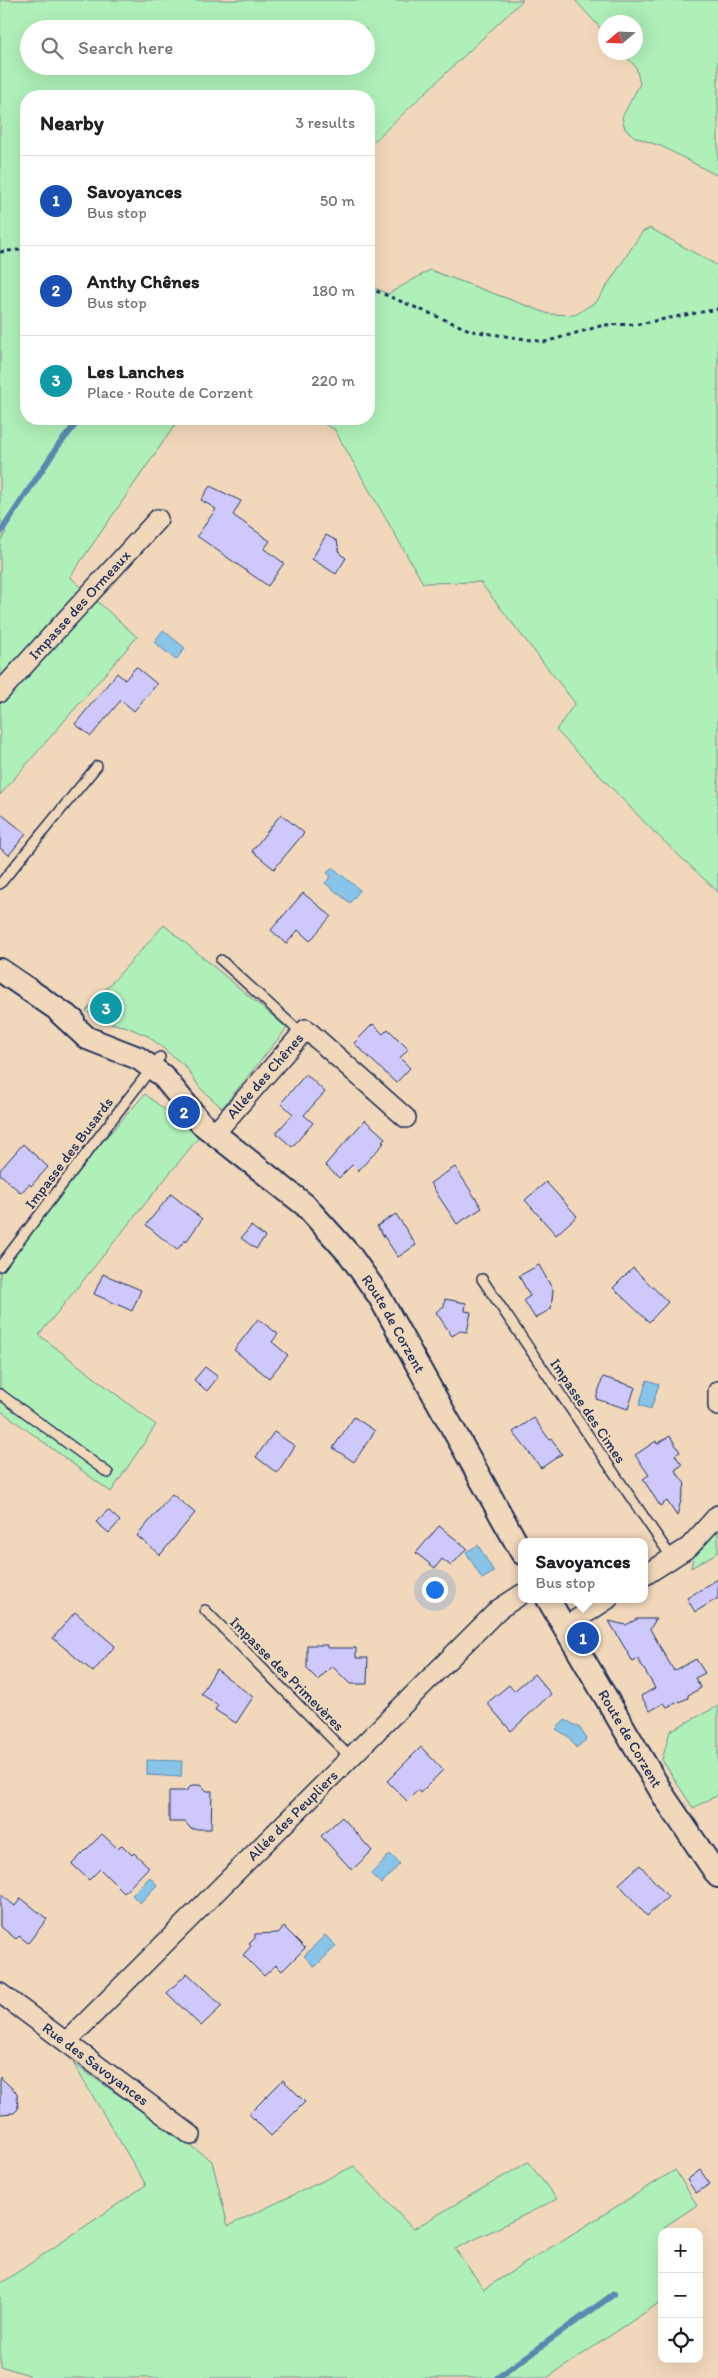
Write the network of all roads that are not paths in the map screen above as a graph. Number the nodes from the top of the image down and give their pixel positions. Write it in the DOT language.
graph roads {
  1 [pos="158,519"];
  2 [pos="0,692"];
  3 [pos="97,766"];
  4 [pos="0,884"];
  5 [pos="221,960"];
  6 [pos="0,970"];
  7 [pos="302,1034"];
  8 [pos="156,1062"];
  9 [pos="406,1118"];
  10 [pos="215,1133"];
  11 [pos="0,1266"];
  12 [pos="482,1279"];
  13 [pos="718,1391"];
  14 [pos="0,1394"];
  15 [pos="718,1406"];
  16 [pos="108,1473"];
  17 [pos="718,1515"];
  18 [pos="518,1546"];
  19 [pos="672,1558"];
  20 [pos="648,1573"];
  21 [pos="518,1597"];
  22 [pos="550,1603"];
  23 [pos="602,1603"];
  24 [pos="205,1610"];
  25 [pos="565,1627"];
  26 [pos="351,1758"];
  27 [pos="718,1876"];
  28 [pos="0,1993"];
  29 [pos="67,2041"];
  30 [pos="191,2135"];
  1 -- 2 [label="street, Impasse des Ormeaux"];
  3 -- 4 [label="lane"];
  5 -- 7 [label="lane"];
  6 -- 8 [label="street, Route de Corzent"];
  7 -- 9 [label="street, Allée des Chênes"];
  7 -- 10 [label="street, Allée des Chênes"];
  8 -- 10 [label="street, Route de Corzent"];
  8 -- 11 [label="lane, Impasse des Busards"];
  10 -- 18 [label="street, Route de Corzent"];
  12 -- 19 [label="lane, Impasse des Cimes"];
  13 -- 15 [label="street"];
  14 -- 16 [label="lane"];
  17 -- 19 [label="street"];
  19 -- 20 [label="street"];
  21 -- 26 [label="street, Allée des Peupliers"];
  22 -- 25 [label="street, Route de Corzent"];
  23 -- 25 [label="street"];
  24 -- 26 [label="lane, Impasse des Primevères"];
  25 -- 27 [label="street, Route de Corzent"];
  26 -- 29 [label="street, Allée des Peupliers"];
  28 -- 29 [label="street, Rue des Savoyances"];
  29 -- 30 [label="street, Rue des Savoyances"];
}
